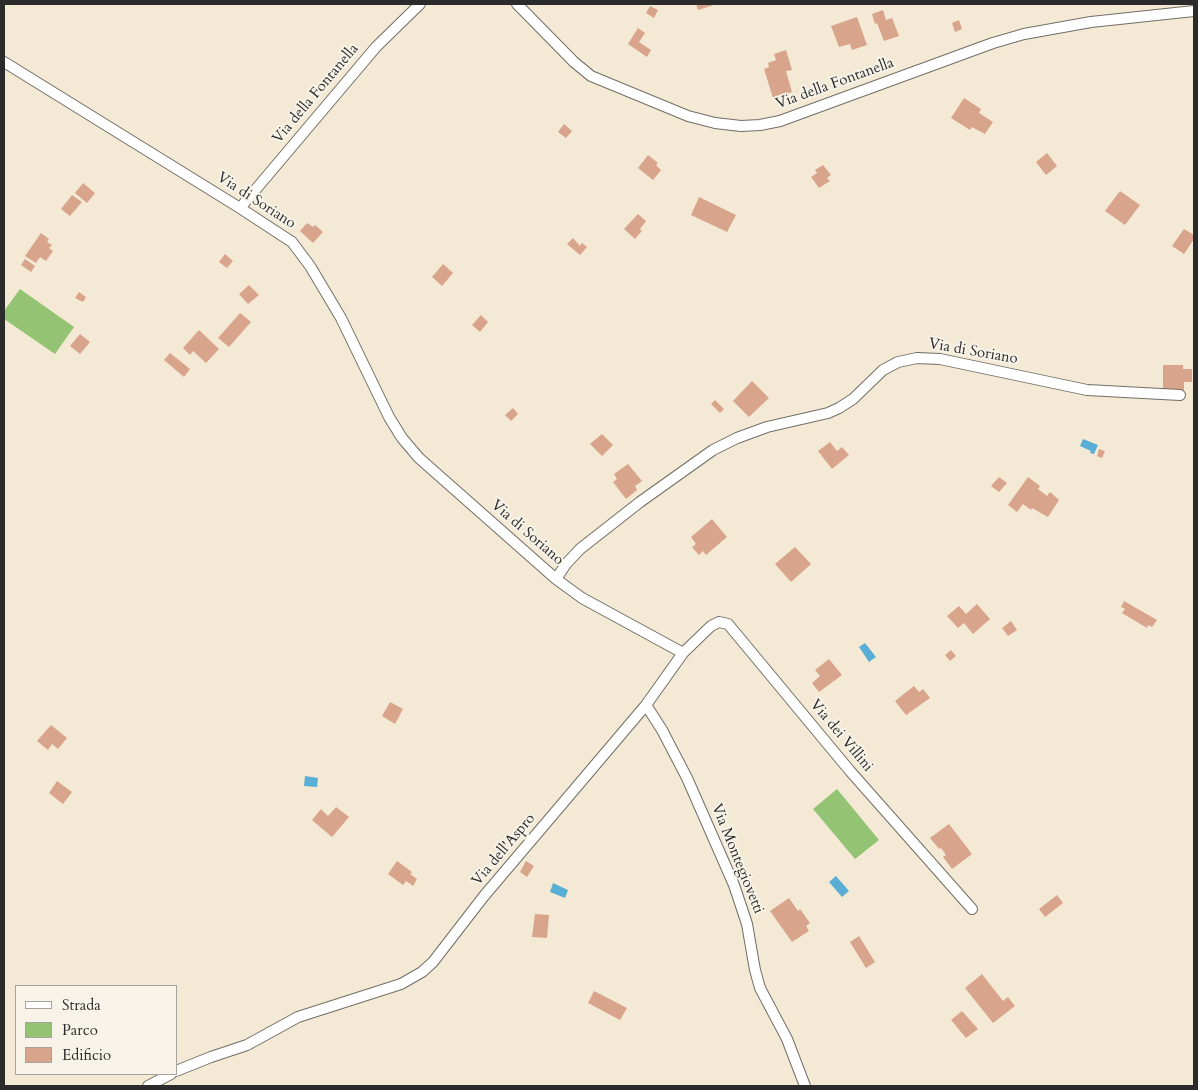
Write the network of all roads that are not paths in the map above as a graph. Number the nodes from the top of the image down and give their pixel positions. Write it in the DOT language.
graph roads {
  1 [pos="420,4"];
  2 [pos="517,4"];
  3 [pos="1194,11"];
  4 [pos="4,62"];
  5 [pos="240,208"];
  6 [pos="1180,395"];
  7 [pos="556,579"];
  8 [pos="683,653"];
  9 [pos="646,706"];
  10 [pos="972,909"];
  11 [pos="178,1070"];
  12 [pos="169,1075"];
  13 [pos="148,1086"];
  14 [pos="804,1086"];
  1 -- 5 [label="street, Via della Fontanella"];
  2 -- 3 [label="street, Via della Fontanella"];
  4 -- 5 [label="street, Via di Soriano"];
  5 -- 7 [label="street, Via di Soriano"];
  6 -- 7 [label="street, Via di Soriano"];
  7 -- 8 [label="street"];
  8 -- 9 [label="street, Via dell'Aspro"];
  8 -- 10 [label="street, Via dei Villini"];
  9 -- 11 [label="street, Via dell'Aspro"];
  9 -- 14 [label="street, Via Montegiovetti"];
  12 -- 13 [label="street"];
}
